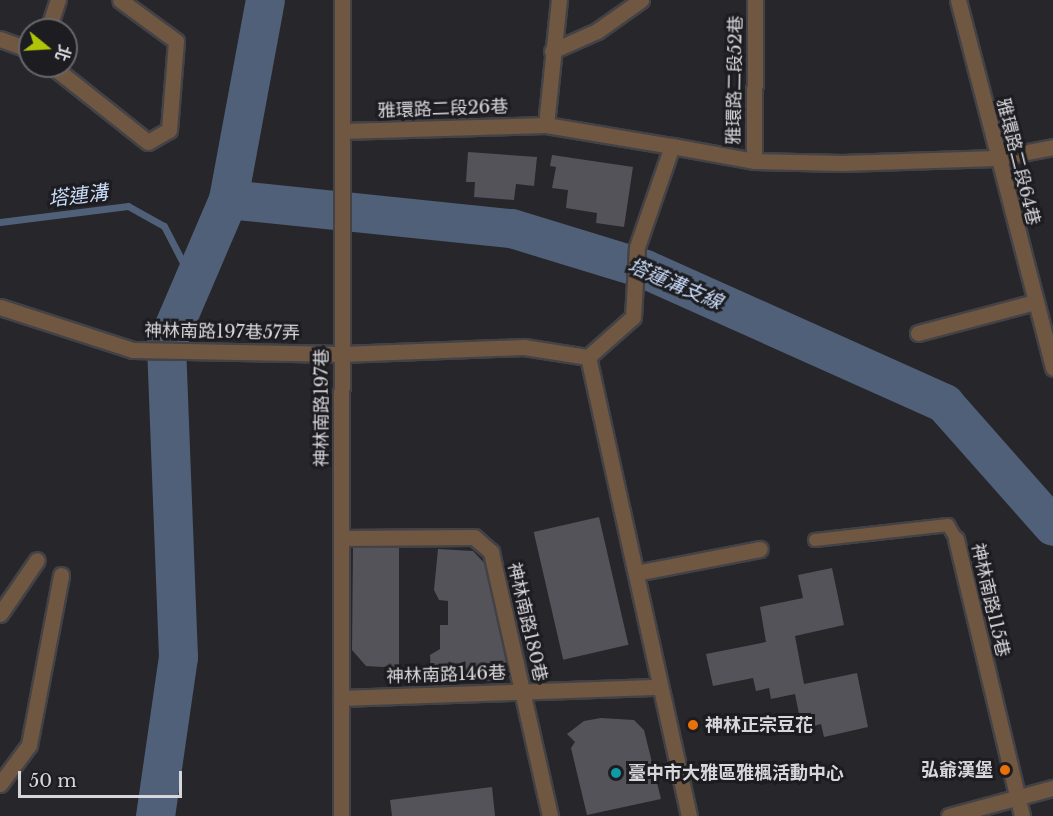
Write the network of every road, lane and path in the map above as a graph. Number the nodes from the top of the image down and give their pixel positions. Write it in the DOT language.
graph roads {
  1 [pos="58,0"];
  2 [pos="120,0"];
  3 [pos="342,0"];
  4 [pos="559,0"];
  5 [pos="641,0"];
  6 [pos="755,0"];
  7 [pos="958,0"];
  8 [pos="52,18"];
  9 [pos="0,39"];
  10 [pos="18,46"];
  11 [pos="552,51"];
  12 [pos="67,78"];
  13 [pos="546,125"];
  14 [pos="342,131"];
  15 [pos="672,146"];
  16 [pos="1053,147"];
  17 [pos="996,158"];
  18 [pos="754,161"];
  19 [pos="1035,302"];
  20 [pos="0,307"];
  21 [pos="918,333"];
  22 [pos="342,354"];
  23 [pos="588,357"];
  24 [pos="1053,368"];
  25 [pos="341,538"];
  26 [pos="956,539"];
  27 [pos="815,540"];
  28 [pos="760,549"];
  29 [pos="37,560"];
  30 [pos="636,573"];
  31 [pos="61,575"];
  32 [pos="0,614"];
  33 [pos="660,687"];
  34 [pos="523,692"];
  35 [pos="341,698"];
  36 [pos="0,784"];
  37 [pos="1053,788"];
  38 [pos="1017,796"];
  39 [pos="341,816"];
  40 [pos="550,816"];
  41 [pos="689,816"];
  42 [pos="948,816"];
  43 [pos="1022,816"];
  1 -- 8 [label="street"];
  2 -- 12 [label="street"];
  3 -- 14 [label="street, 神林南路197巷"];
  4 -- 11 [label="street"];
  5 -- 11 [label="street"];
  6 -- 18 [label="street, 雅環路二段52巷"];
  7 -- 17 [label="street, 雅環路二段64巷"];
  9 -- 10 [label="street"];
  11 -- 13 [label="street"];
  13 -- 14 [label="street, 雅環路二段26巷"];
  13 -- 15 [label="street, 雅環路二段26巷"];
  14 -- 22 [label="street, 神林南路197巷"];
  15 -- 18 [label="street"];
  15 -- 23 [label="street"];
  16 -- 17 [label="street"];
  17 -- 18 [label="street"];
  17 -- 19 [label="street, 雅環路二段64巷"];
  19 -- 21 [label="street"];
  19 -- 24 [label="street, 雅環路二段64巷"];
  20 -- 22 [label="street, 神林南路197巷57弄"];
  22 -- 23 [label="street"];
  22 -- 25 [label="street, 神林南路197巷"];
  23 -- 30 [label="street"];
  25 -- 34 [label="street, 神林南路180巷"];
  25 -- 35 [label="street, 神林南路197巷"];
  26 -- 27 [label="lane, 神林南路115巷"];
  26 -- 38 [label="street, 神林南路115巷"];
  28 -- 30 [label="street"];
  29 -- 32 [label="street"];
  30 -- 33 [label="street"];
  31 -- 36 [label="street"];
  33 -- 34 [label="street, 神林南路146巷"];
  33 -- 41 [label="street"];
  34 -- 35 [label="street, 神林南路146巷"];
  34 -- 40 [label="street, 神林南路180巷"];
  35 -- 39 [label="street, 神林南路197巷"];
  37 -- 38 [label="street"];
  38 -- 42 [label="street"];
  38 -- 43 [label="street, 神林南路115巷"];
}
